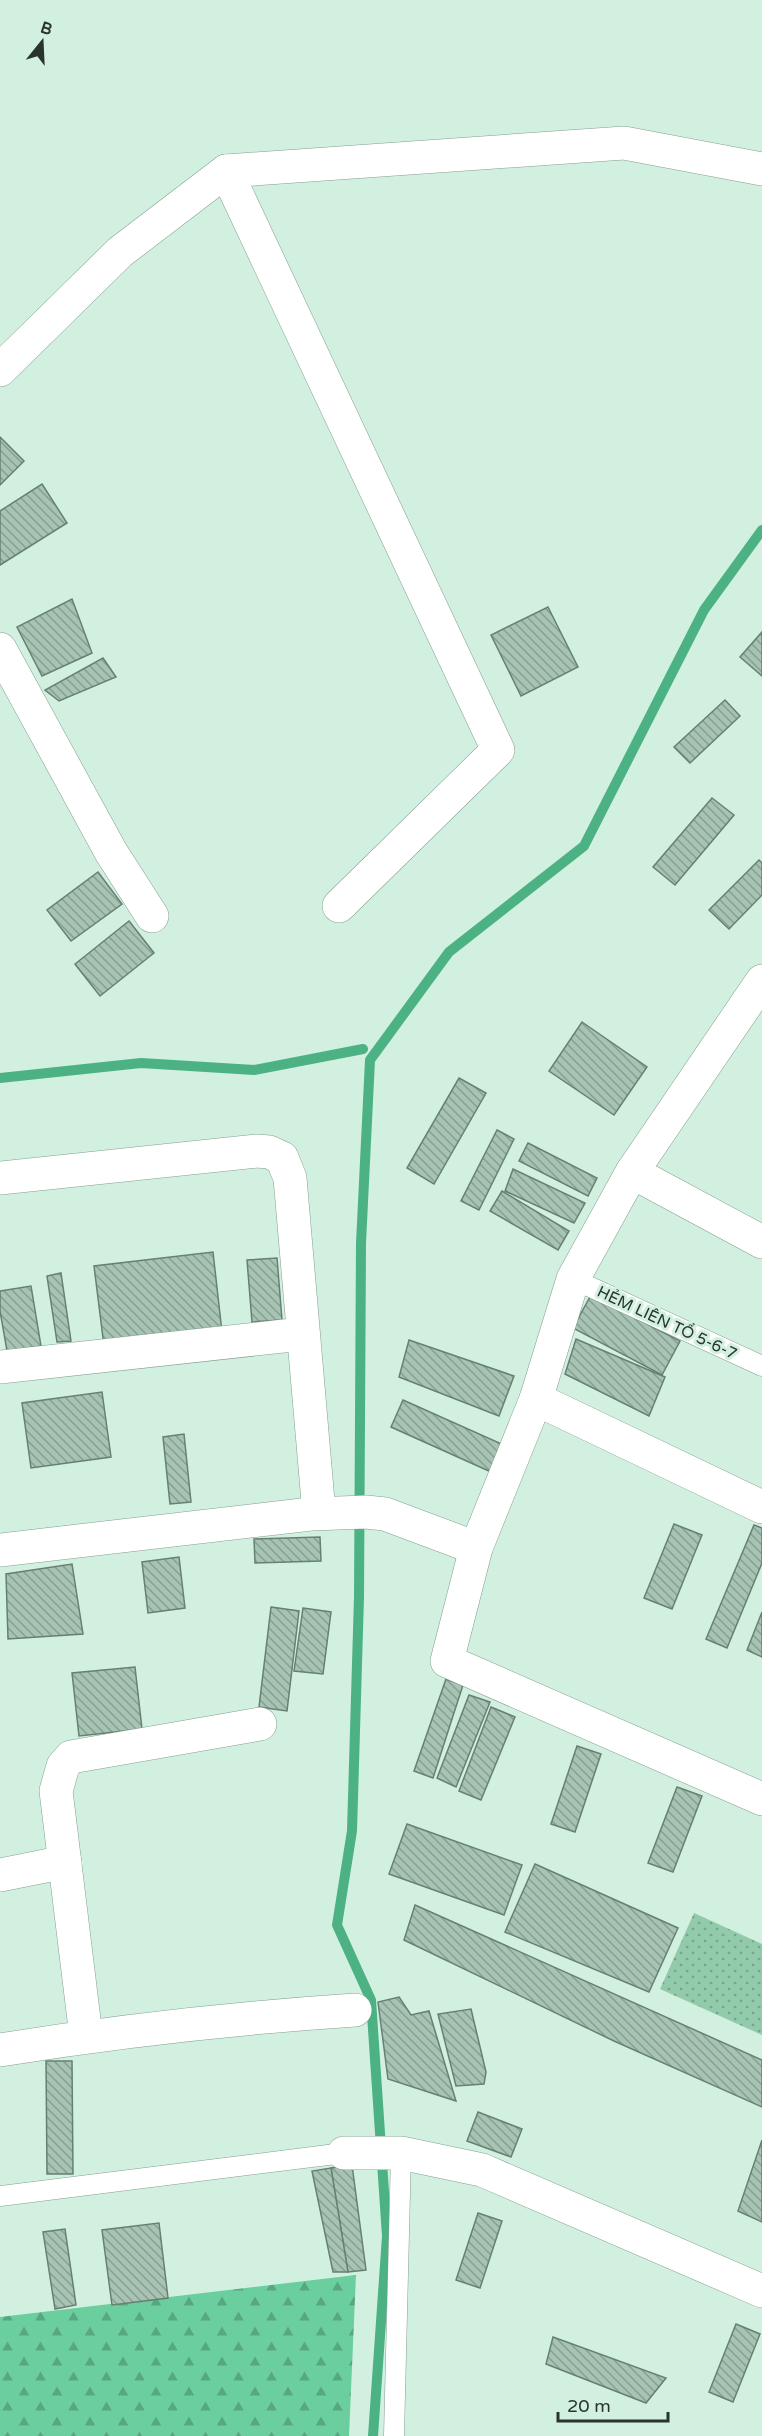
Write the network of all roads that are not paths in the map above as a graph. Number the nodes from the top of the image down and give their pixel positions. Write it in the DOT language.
graph roads {
  1 [pos="762,169"];
  2 [pos="226,171"];
  3 [pos="0,370"];
  4 [pos="0,649"];
  5 [pos="339,906"];
  6 [pos="152,916"];
  7 [pos="762,981"];
  8 [pos="632,1173"];
  9 [pos="0,1178"];
  10 [pos="762,1242"];
  11 [pos="573,1279"];
  12 [pos="302,1334"];
  13 [pos="762,1366"];
  14 [pos="0,1367"];
  15 [pos="536,1399"];
  16 [pos="762,1507"];
  17 [pos="323,1513"];
  18 [pos="476,1548"];
  19 [pos="0,1550"];
  20 [pos="260,1724"];
  21 [pos="762,1800"];
  22 [pos="65,1862"];
  23 [pos="0,1875"];
  24 [pos="355,2010"];
  25 [pos="86,2036"];
  26 [pos="0,2050"];
  27 [pos="344,2153"];
  28 [pos="401,2153"];
  29 [pos="0,2196"];
  30 [pos="762,2291"];
  31 [pos="394,2436"];
  1 -- 2 [label="street"];
  2 -- 3 [label="street"];
  2 -- 5 [label="street"];
  4 -- 6 [label="street"];
  7 -- 8 [label="street"];
  8 -- 10 [label="street"];
  8 -- 11 [label="street"];
  9 -- 12 [label="street"];
  11 -- 13 [label="lane, HẺM LIÊN TỔ 5-6-7"];
  11 -- 15 [label="street"];
  12 -- 14 [label="street"];
  12 -- 17 [label="street"];
  15 -- 16 [label="street"];
  15 -- 18 [label="street"];
  17 -- 18 [label="street"];
  17 -- 19 [label="street"];
  18 -- 21 [label="street"];
  20 -- 22 [label="street"];
  22 -- 23 [label="street"];
  22 -- 25 [label="street"];
  24 -- 25 [label="street"];
  25 -- 26 [label="street"];
  27 -- 28 [label="street"];
  27 -- 29 [label="lane"];
  28 -- 30 [label="street"];
  28 -- 31 [label="lane"];
}
